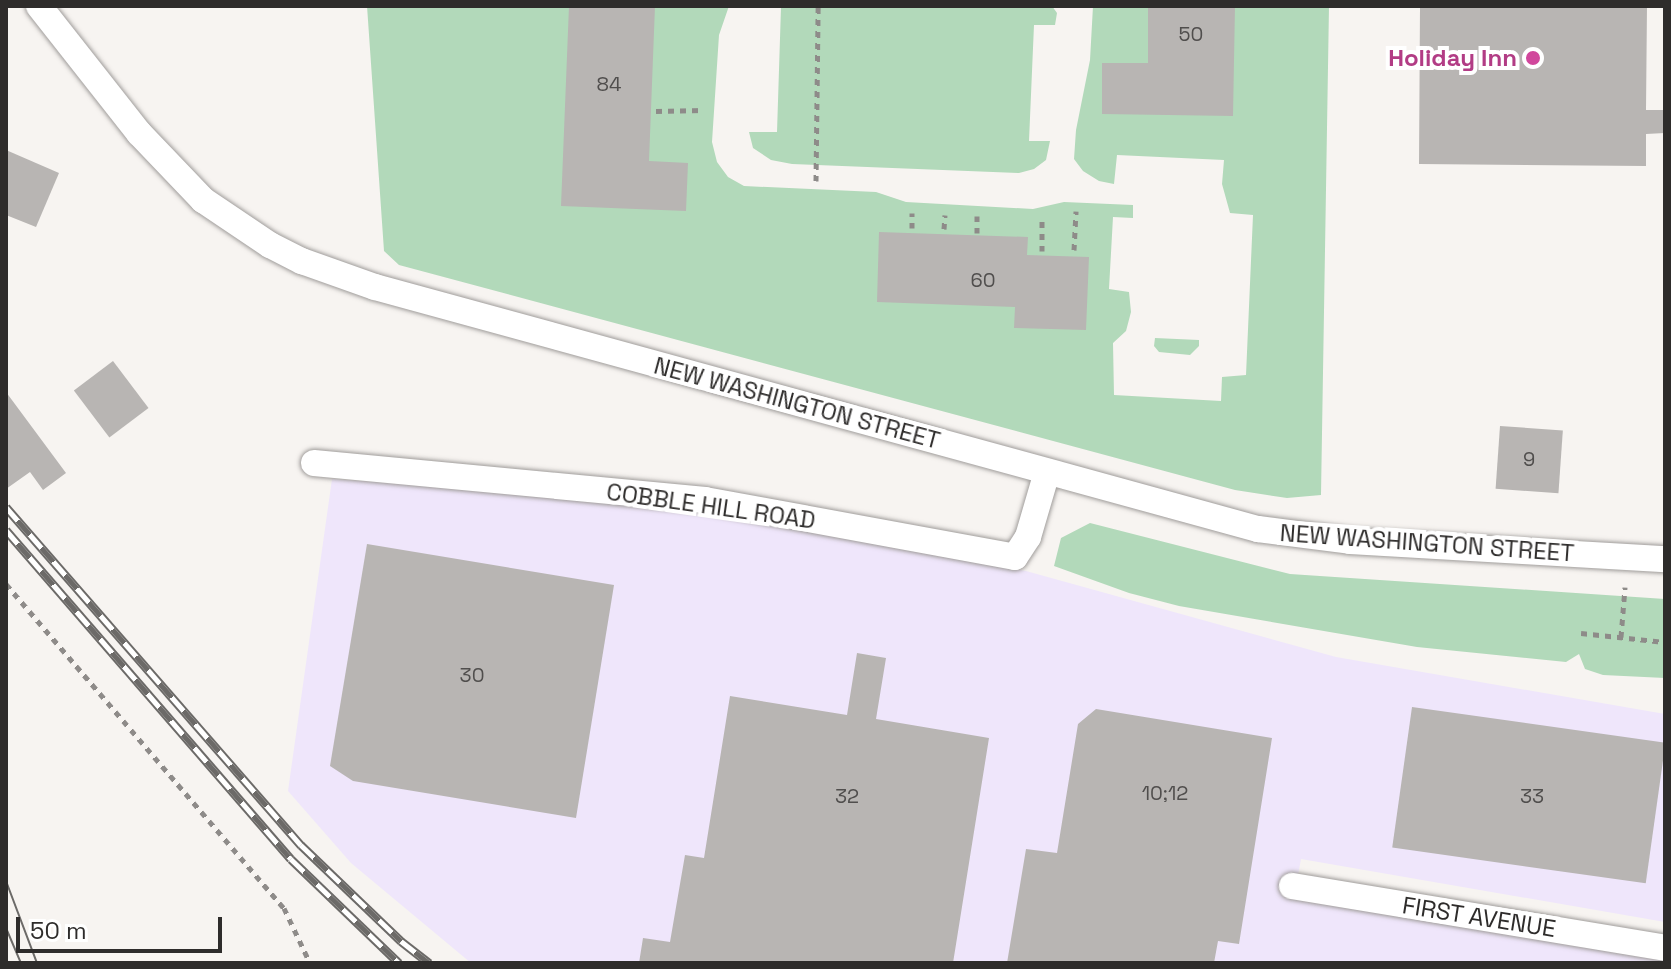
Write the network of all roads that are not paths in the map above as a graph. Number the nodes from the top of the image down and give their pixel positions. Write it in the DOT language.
graph roads {
  1 [pos="39,6"];
  2 [pos="314,463"];
  3 [pos="1047,472"];
  4 [pos="1665,559"];
  5 [pos="1292,886"];
  6 [pos="1665,948"];
  1 -- 3 [label="street, NEW WASHINGTON STREET"];
  2 -- 3 [label="street, COBBLE HILL ROAD"];
  3 -- 4 [label="street, NEW WASHINGTON STREET"];
  5 -- 6 [label="street, FIRST AVENUE"];
}
